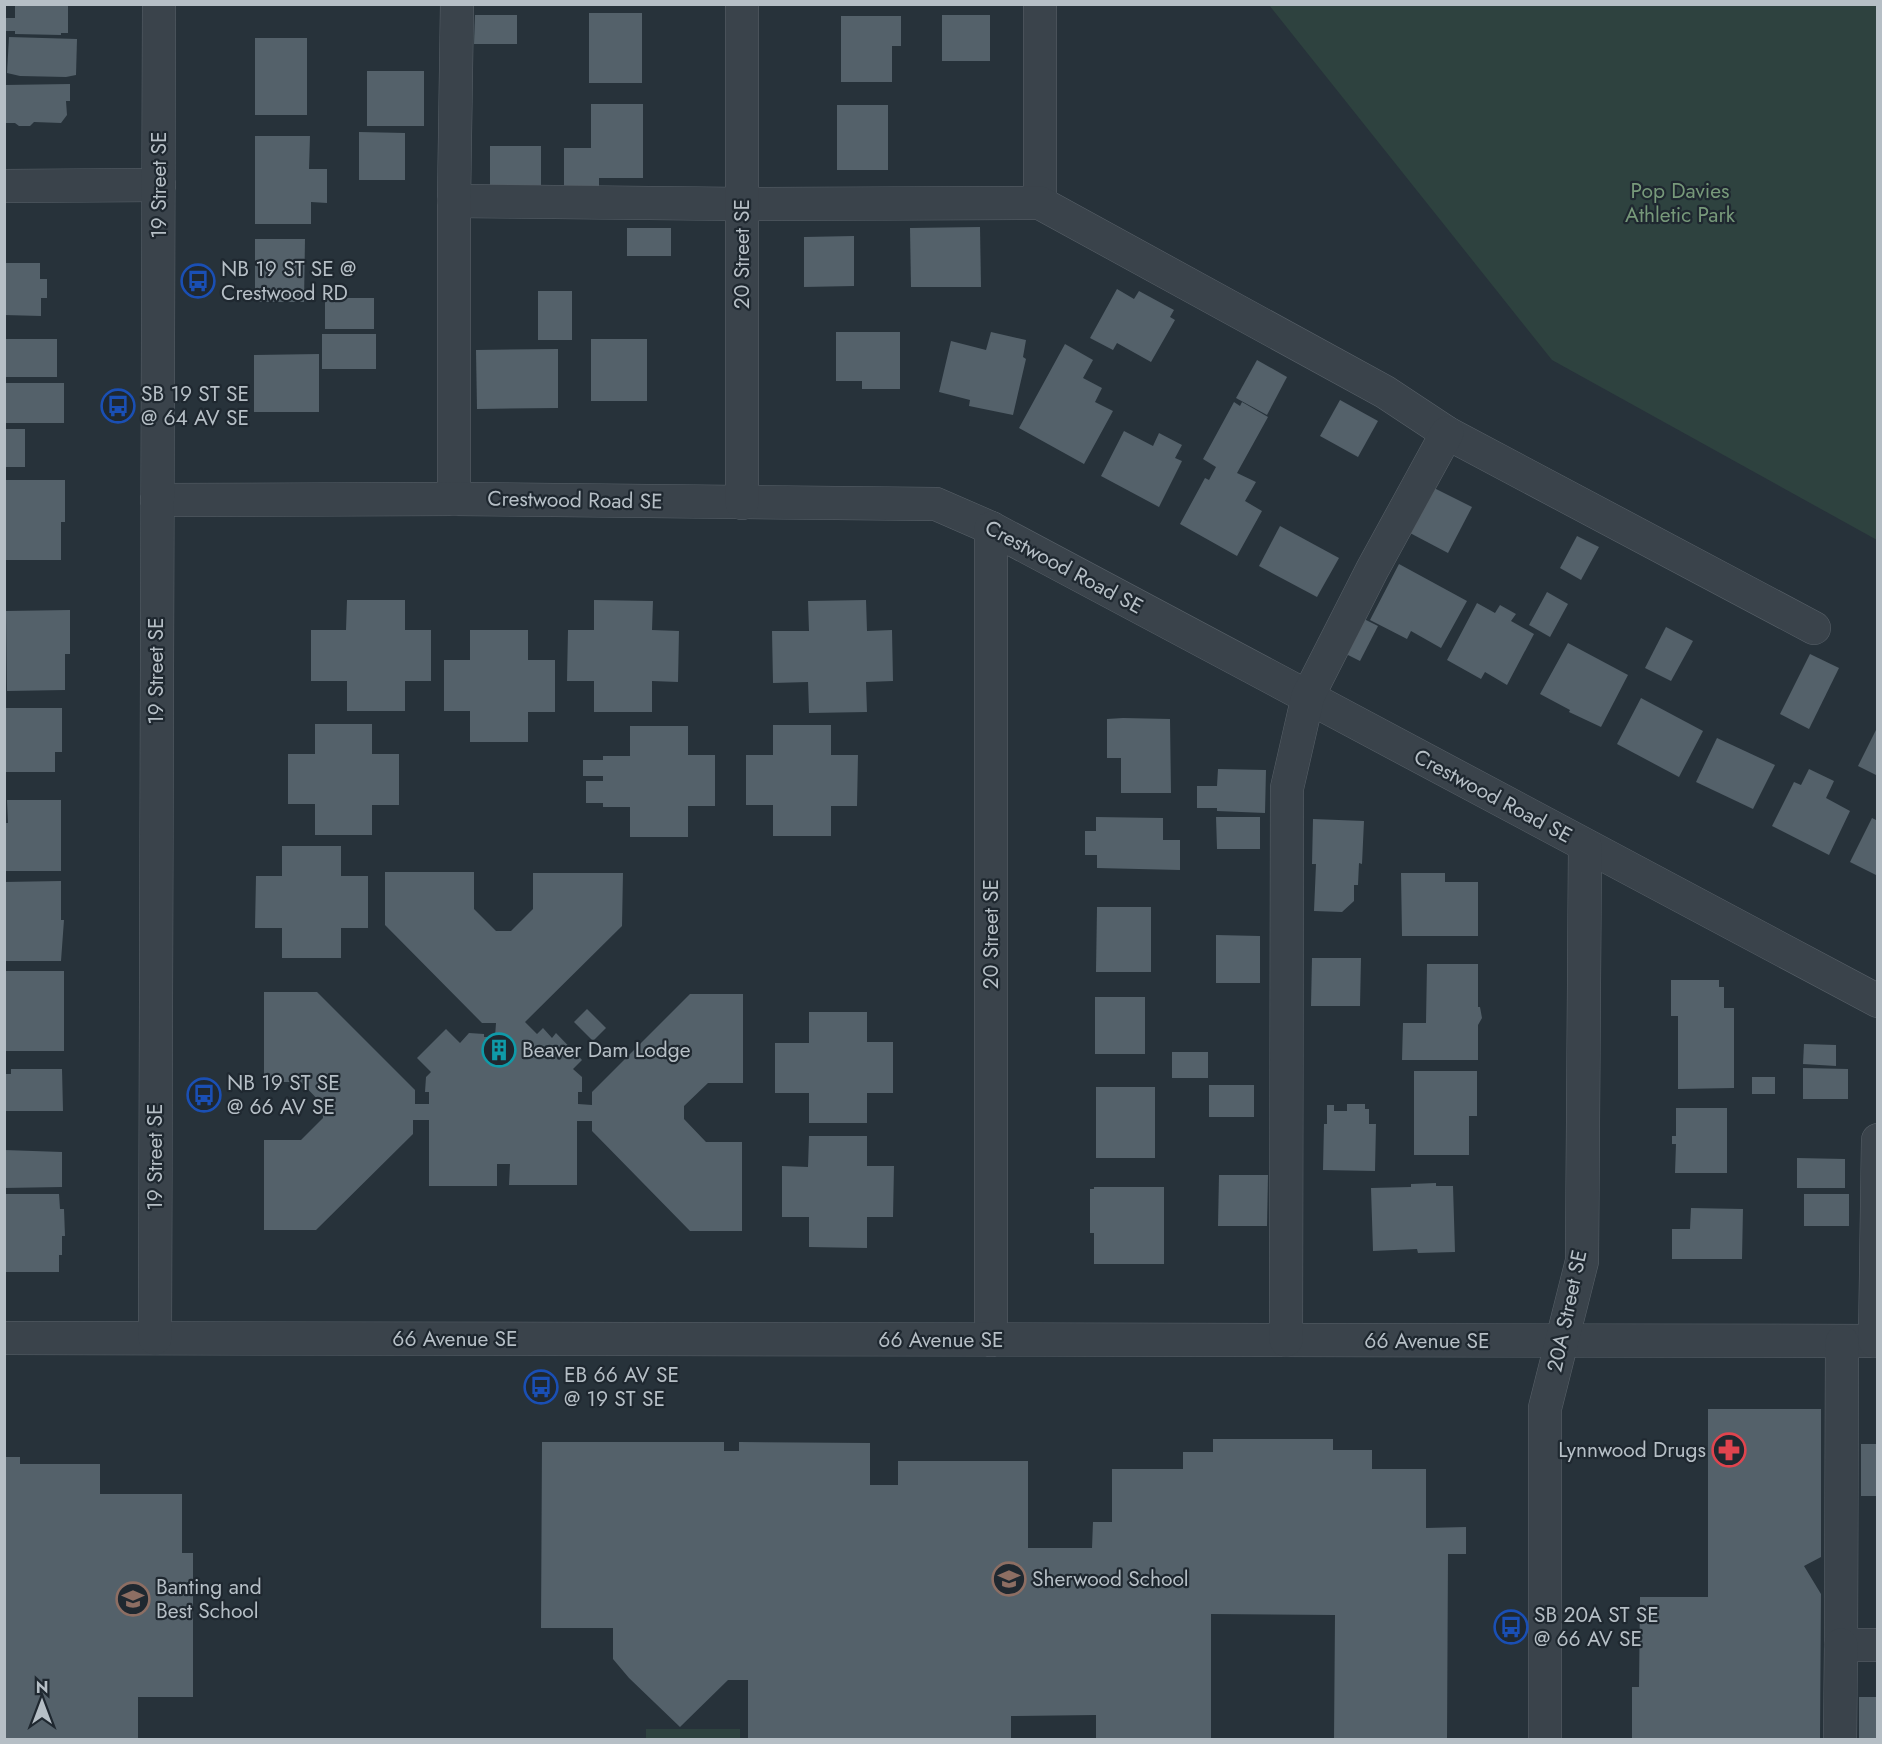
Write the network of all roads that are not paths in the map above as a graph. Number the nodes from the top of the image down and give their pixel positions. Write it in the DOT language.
graph roads {
  1 [pos="159,4"];
  2 [pos="457,4"];
  3 [pos="742,4"];
  4 [pos="1040,4"];
  5 [pos="159,185"];
  6 [pos="4,186"];
  7 [pos="454,201"];
  8 [pos="1040,203"];
  9 [pos="743,204"];
  10 [pos="1447,433"];
  11 [pos="454,499"];
  12 [pos="157,500"];
  13 [pos="741,503"];
  14 [pos="991,528"];
  15 [pos="1814,628"];
  16 [pos="1308,696"];
  17 [pos="1585,846"];
  18 [pos="1878,1001"];
  19 [pos="1878,1140"];
  20 [pos="4,1338"];
  21 [pos="155,1338"];
  22 [pos="991,1340"];
  23 [pos="1286,1340"];
  24 [pos="1563,1341"];
  25 [pos="1876,1341"];
  26 [pos="1842,1342"];
  27 [pos="1840,1645"];
  28 [pos="1878,1645"];
  29 [pos="1545,1740"];
  30 [pos="1840,1740"];
  1 -- 5 [label="street, 19 Street SE"];
  2 -- 7 [label="street"];
  3 -- 9 [label="street, 20 Street SE"];
  4 -- 8 [label="street"];
  5 -- 6 [label="street"];
  5 -- 12 [label="street, 19 Street SE"];
  7 -- 9 [label="street"];
  7 -- 11 [label="street"];
  8 -- 9 [label="street"];
  8 -- 10 [label="street"];
  9 -- 13 [label="street, 20 Street SE"];
  10 -- 15 [label="street"];
  10 -- 16 [label="street"];
  11 -- 12 [label="street, Crestwood Road SE"];
  11 -- 13 [label="street, Crestwood Road SE"];
  12 -- 21 [label="street, 19 Street SE"];
  13 -- 14 [label="street, Crestwood Road SE"];
  14 -- 16 [label="street, Crestwood Road SE"];
  14 -- 22 [label="street, 20 Street SE"];
  16 -- 17 [label="street, Crestwood Road SE"];
  16 -- 23 [label="street"];
  17 -- 18 [label="street, Crestwood Road SE"];
  17 -- 24 [label="street, 20A Street SE"];
  19 -- 25 [label="street"];
  20 -- 21 [label="street, 66 Avenue SE"];
  21 -- 22 [label="street, 66 Avenue SE"];
  22 -- 23 [label="street, 66 Avenue SE"];
  23 -- 24 [label="street, 66 Avenue SE"];
  24 -- 26 [label="street, 66 Avenue SE"];
  24 -- 29 [label="street, 20A Street SE"];
  25 -- 26 [label="street, 66 Avenue SE"];
  26 -- 27 [label="street"];
  27 -- 28 [label="street"];
  27 -- 30 [label="street"];
}
